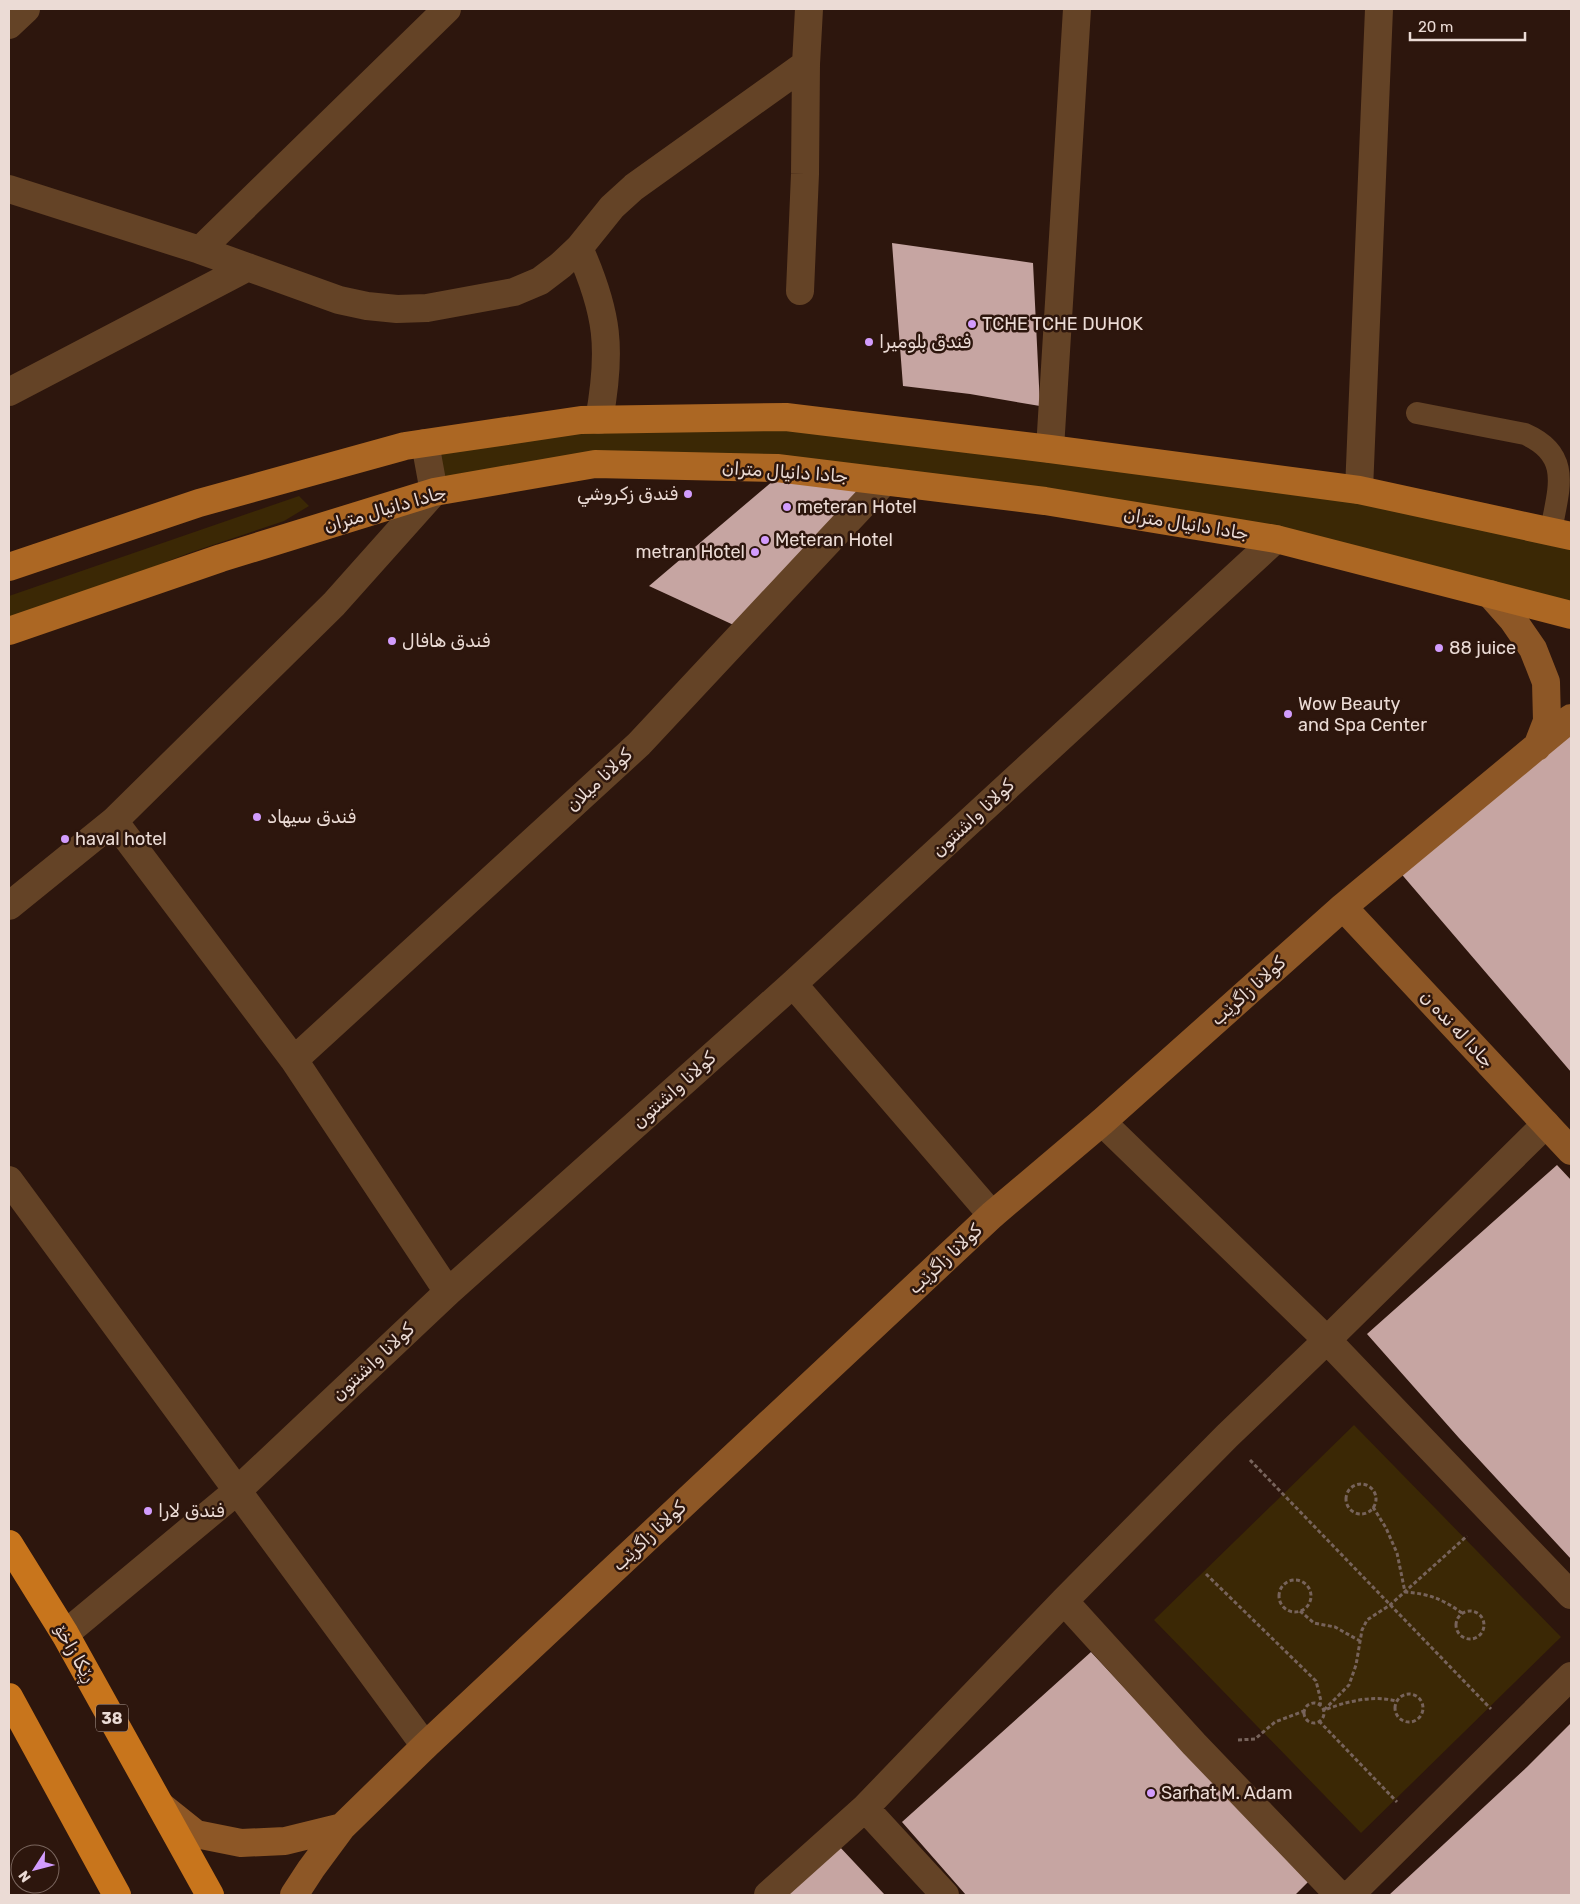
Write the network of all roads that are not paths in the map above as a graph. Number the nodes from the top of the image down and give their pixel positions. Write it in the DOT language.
graph roads {
  1 [pos="26,9"];
  2 [pos="447,9"];
  3 [pos="808,9"];
  4 [pos="1077,9"];
  5 [pos="1379,9"];
  6 [pos="9,25"];
  7 [pos="806,64"];
  8 [pos="9,188"];
  9 [pos="579,248"];
  10 [pos="200,250"];
  11 [pos="248,267"];
  12 [pos="800,291"];
  13 [pos="12,386"];
  14 [pos="1417,413"];
  15 [pos="599,420"];
  16 [pos="425,444"];
  17 [pos="1050,449"];
  18 [pos="885,481"];
  19 [pos="1359,490"];
  20 [pos="434,492"];
  21 [pos="1561,533"];
  22 [pos="1276,539"];
  23 [pos="9,567"];
  24 [pos="1490,594"];
  25 [pos="1571,615"];
  26 [pos="9,631"];
  27 [pos="1571,718"];
  28 [pos="1537,747"];
  29 [pos="114,821"];
  30 [pos="9,906"];
  31 [pos="1343,907"];
  32 [pos="793,984"];
  33 [pos="294,1060"];
  34 [pos="1102,1122"];
  35 [pos="1546,1124"];
  36 [pos="1571,1151"];
  37 [pos="9,1180"];
  38 [pos="992,1215"];
  39 [pos="448,1292"];
  40 [pos="1328,1340"];
  41 [pos="238,1490"];
  42 [pos="9,1544"];
  43 [pos="1571,1595"];
  44 [pos="1064,1601"];
  45 [pos="65,1634"];
  46 [pos="1571,1676"];
  47 [pos="10,1703"];
  48 [pos="425,1746"];
  49 [pos="161,1806"];
  50 [pos="865,1808"];
  51 [pos="342,1827"];
  52 [pos="117,1895"];
  53 [pos="210,1895"];
  54 [pos="294,1895"];
  55 [pos="768,1895"];
  56 [pos="945,1895"];
  57 [pos="1339,1895"];
  58 [pos="1350,1895"];
  1 -- 6 [label="street"];
  2 -- 10 [label="street"];
  3 -- 7 [label="street"];
  4 -- 17 [label="street"];
  5 -- 19 [label="street"];
  7 -- 9 [label="street"];
  7 -- 12 [label="street"];
  8 -- 10 [label="street"];
  9 -- 11 [label="street"];
  9 -- 15 [label="street"];
  10 -- 11 [label="street"];
  11 -- 13 [label="street"];
  14 -- 21 [label="lane"];
  15 -- 16 [label="main road"];
  15 -- 17 [label="main road"];
  16 -- 20 [label="street"];
  16 -- 23 [label="main road"];
  17 -- 19 [label="main road"];
  18 -- 20 [label="main road, جادا دانيال متران"];
  18 -- 22 [label="main road, جادا دانيال متران"];
  18 -- 33 [label="street, كولانا ميلان"];
  19 -- 21 [label="main road"];
  20 -- 26 [label="main road, جادا دانيال متران"];
  20 -- 29 [label="street"];
  22 -- 24 [label="main road, جادا دانيال متران"];
  22 -- 32 [label="street, كولانا واشنتون"];
  24 -- 25 [label="main road, جادا دانيال متران"];
  24 -- 28 [label="street"];
  27 -- 28 [label="street, كولانا زاگرێب"];
  28 -- 31 [label="street, كولانا زاگرێب"];
  29 -- 30 [label="street"];
  29 -- 33 [label="street"];
  31 -- 34 [label="street, كولانا زاگرێب"];
  31 -- 35 [label="street, جادا له نده ن"];
  32 -- 38 [label="street"];
  32 -- 39 [label="street, كولانا واشنتون"];
  33 -- 39 [label="street"];
  34 -- 38 [label="street, كولانا زاگرێب"];
  34 -- 40 [label="street"];
  35 -- 36 [label="street, جادا له نده ن"];
  35 -- 40 [label="street"];
  37 -- 41 [label="street"];
  38 -- 48 [label="street, كولانا زاگرێب"];
  39 -- 41 [label="street, كولانا واشنتون"];
  40 -- 43 [label="street"];
  40 -- 44 [label="street"];
  41 -- 45 [label="street, كولانا واشنتون"];
  41 -- 48 [label="street"];
  42 -- 45 [label="highway, ڕێکا زاخۆ / 38"];
  44 -- 50 [label="street"];
  44 -- 57 [label="street"];
  45 -- 49 [label="highway, ڕێکا زاخۆ / 38"];
  46 -- 58 [label="street"];
  47 -- 52 [label="highway"];
  48 -- 51 [label="street, كولانا زاگرێب"];
  49 -- 51 [label="street"];
  49 -- 53 [label="highway, ڕێکا زاخۆ / 38"];
  50 -- 55 [label="street"];
  50 -- 56 [label="street"];
  51 -- 54 [label="street, كولانا زاگرێب"];
}
